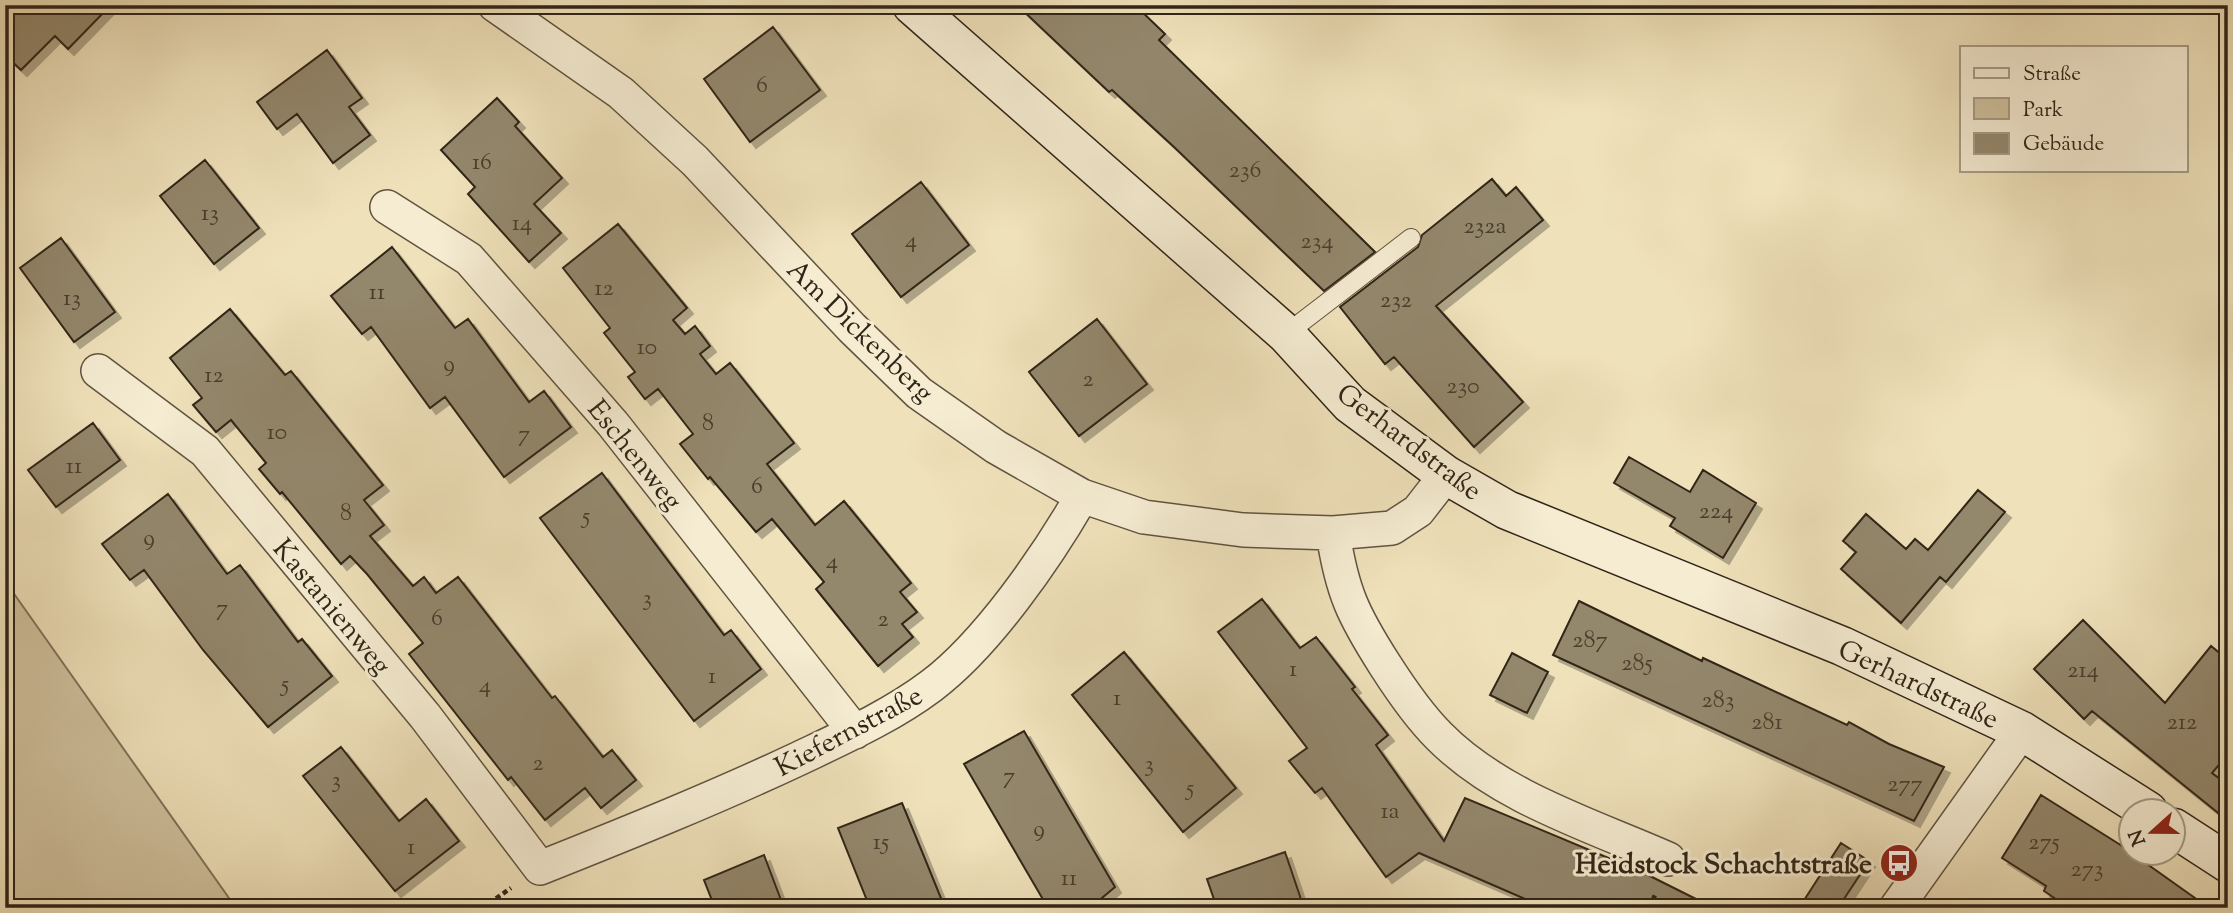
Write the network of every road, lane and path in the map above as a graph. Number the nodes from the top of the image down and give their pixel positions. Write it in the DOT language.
graph roads {
  1 [pos="495,5"];
  2 [pos="912,5"];
  3 [pos="387,207"];
  4 [pos="1412,238"];
  5 [pos="1286,334"];
  6 [pos="98,371"];
  7 [pos="1446,475"];
  8 [pos="1082,495"];
  9 [pos="1333,533"];
  10 [pos="2022,731"];
  11 [pos="855,732"];
  12 [pos="2126,797"];
  13 [pos="2188,837"];
  14 [pos="1668,859"];
  15 [pos="2228,863"];
  16 [pos="540,868"];
  17 [pos="1896,908"];
  1 -- 8 [label="street, Am Dickenberg"];
  2 -- 5 [label="street, Gerhardstraße"];
  3 -- 11 [label="street, Eschenweg"];
  4 -- 5 [label="lane"];
  5 -- 7 [label="street, Gerhardstraße"];
  6 -- 16 [label="street, Kastanienweg"];
  7 -- 9 [label="street, Am Dickenberg"];
  7 -- 10 [label="street, Gerhardstraße"];
  8 -- 9 [label="street, Am Dickenberg"];
  8 -- 11 [label="street, Kiefernstraße"];
  9 -- 14 [label="street"];
  10 -- 12 [label="street, Gerhardstraße"];
  10 -- 17 [label="street"];
  11 -- 16 [label="street, Kiefernstraße"];
  13 -- 15 [label="street"];
}
